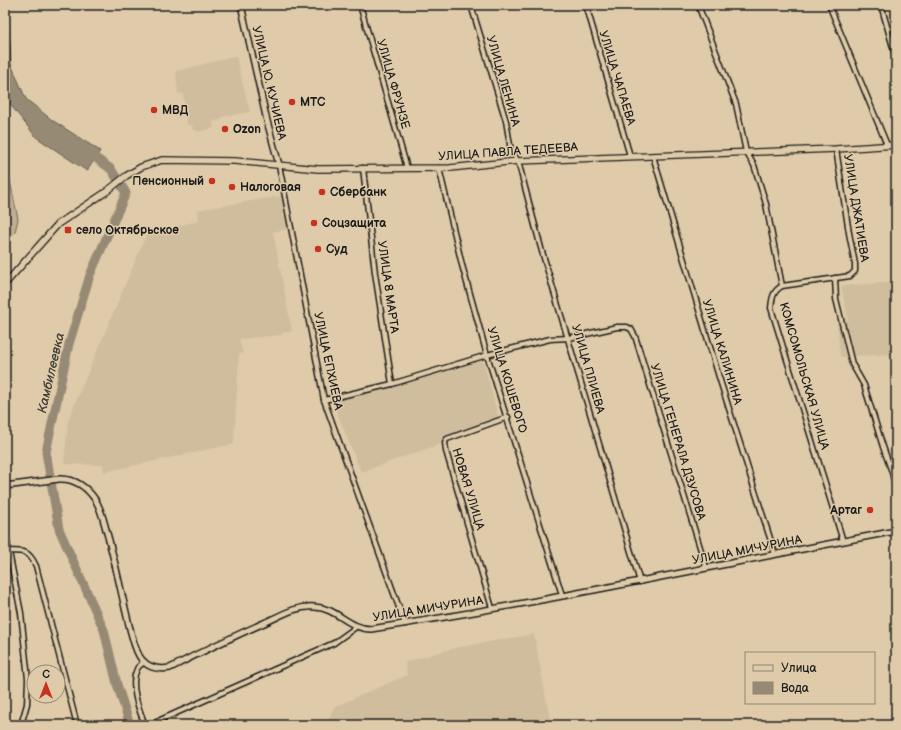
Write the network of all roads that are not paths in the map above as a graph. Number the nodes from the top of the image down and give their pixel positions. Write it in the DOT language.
graph roads {
  1 [pos="241,5"];
  2 [pos="360,5"];
  3 [pos="471,5"];
  4 [pos="586,5"];
  5 [pos="698,5"];
  6 [pos="829,5"];
  7 [pos="881,5"];
  8 [pos="896,58"];
  9 [pos="887,145"];
  10 [pos="896,145"];
  11 [pos="836,149"];
  12 [pos="746,152"];
  13 [pos="630,156"];
  14 [pos="653,156"];
  15 [pos="518,161"];
  16 [pos="279,165"];
  17 [pos="363,168"];
  18 [pos="407,168"];
  19 [pos="440,168"];
  20 [pos="835,278"];
  21 [pos="5,284"];
  22 [pos="782,286"];
  23 [pos="569,338"];
  24 [pos="487,355"];
  25 [pos="392,384"];
  26 [pos="324,400"];
  27 [pos="508,417"];
  28 [pos="6,485"];
  29 [pos="896,490"];
  30 [pos="896,531"];
  31 [pos="5,532"];
  32 [pos="842,541"];
  33 [pos="9,551"];
  34 [pos="775,554"];
  35 [pos="706,567"];
  36 [pos="640,582"];
  37 [pos="562,595"];
  38 [pos="492,608"];
  39 [pos="405,624"];
  40 [pos="356,627"];
  41 [pos="144,662"];
  42 [pos="20,725"];
  43 [pos="77,725"];
  44 [pos="145,725"];
  45 [pos="149,725"];
  1 -- 16 [label="street, УЛИЦА Ю. КУЧИЕВА"];
  2 -- 18 [label="street, УЛИЦА ФРУНЗЕ"];
  3 -- 15 [label="street, УЛИЦА ЛЕНИНА"];
  4 -- 13 [label="street, УЛИЦА ЧАПАЕВА"];
  5 -- 12 [label="street, КОМСОМОЛЬСКАЯ УЛИЦА"];
  6 -- 9 [label="street"];
  7 -- 8 [label="street"];
  9 -- 10 [label="main road, УЛИЦА ПАВЛА ТЕДЕЕВА"];
  9 -- 11 [label="main road, УЛИЦА ПАВЛА ТЕДЕЕВА"];
  11 -- 12 [label="main road, УЛИЦА ПАВЛА ТЕДЕЕВА"];
  11 -- 20 [label="street, УЛИЦА ДЖАТИЕВА"];
  12 -- 14 [label="main road, УЛИЦА ПАВЛА ТЕДЕЕВА"];
  12 -- 22 [label="street, КОМСОМОЛЬСКАЯ УЛИЦА"];
  13 -- 14 [label="main road, УЛИЦА ПАВЛА ТЕДЕЕВА"];
  13 -- 15 [label="main road, УЛИЦА ПАВЛА ТЕДЕЕВА"];
  14 -- 34 [label="street, УЛИЦА КАЛИНИНА"];
  15 -- 19 [label="main road, УЛИЦА ПАВЛА ТЕДЕЕВА"];
  15 -- 23 [label="street, УЛИЦА ПЛИЕВА"];
  16 -- 17 [label="main road, УЛИЦА ПАВЛА ТЕДЕЕВА"];
  16 -- 21 [label="main road, УЛИЦА ПАВЛА ТЕДЕЕВА"];
  16 -- 26 [label="street, УЛИЦА ЕПХИЕВА"];
  17 -- 18 [label="main road, УЛИЦА ПАВЛА ТЕДЕЕВА"];
  17 -- 25 [label="street, УЛИЦА 8 МАРТА"];
  18 -- 19 [label="main road, УЛИЦА ПАВЛА ТЕДЕЕВА"];
  19 -- 24 [label="street, УЛИЦА КОШЕВОГО"];
  20 -- 22 [label="street, УЛИЦА ДЖАТИЕВА"];
  20 -- 29 [label="street"];
  22 -- 32 [label="street, КОМСОМОЛЬСКАЯ УЛИЦА"];
  23 -- 24 [label="street"];
  23 -- 35 [label="street, УЛИЦА ГЕНЕРАЛА ДЗУСОВА"];
  23 -- 36 [label="street, УЛИЦА ПЛИЕВА"];
  24 -- 25 [label="street"];
  24 -- 27 [label="street, УЛИЦА КОШЕВОГО"];
  25 -- 26 [label="street"];
  26 -- 39 [label="street, УЛИЦА ЕПХИЕВА"];
  27 -- 37 [label="street, УЛИЦА КОШЕВОГО"];
  27 -- 38 [label="street, НОВАЯ УЛИЦА"];
  28 -- 41 [label="street"];
  30 -- 32 [label="street, УЛИЦА МИЧУРИНА"];
  31 -- 33 [label="street"];
  32 -- 34 [label="street, УЛИЦА МИЧУРИНА"];
  33 -- 42 [label="street"];
  33 -- 43 [label="street"];
  34 -- 35 [label="street, УЛИЦА МИЧУРИНА"];
  35 -- 36 [label="street, УЛИЦА МИЧУРИНА"];
  36 -- 37 [label="street, УЛИЦА МИЧУРИНА"];
  37 -- 38 [label="street, УЛИЦА МИЧУРИНА"];
  38 -- 39 [label="street, УЛИЦА МИЧУРИНА"];
  39 -- 40 [label="street, УЛИЦА МИЧУРИНА"];
  40 -- 41 [label="street, УЛИЦА МИЧУРИНА"];
  40 -- 45 [label="street"];
  41 -- 44 [label="street"];
}
